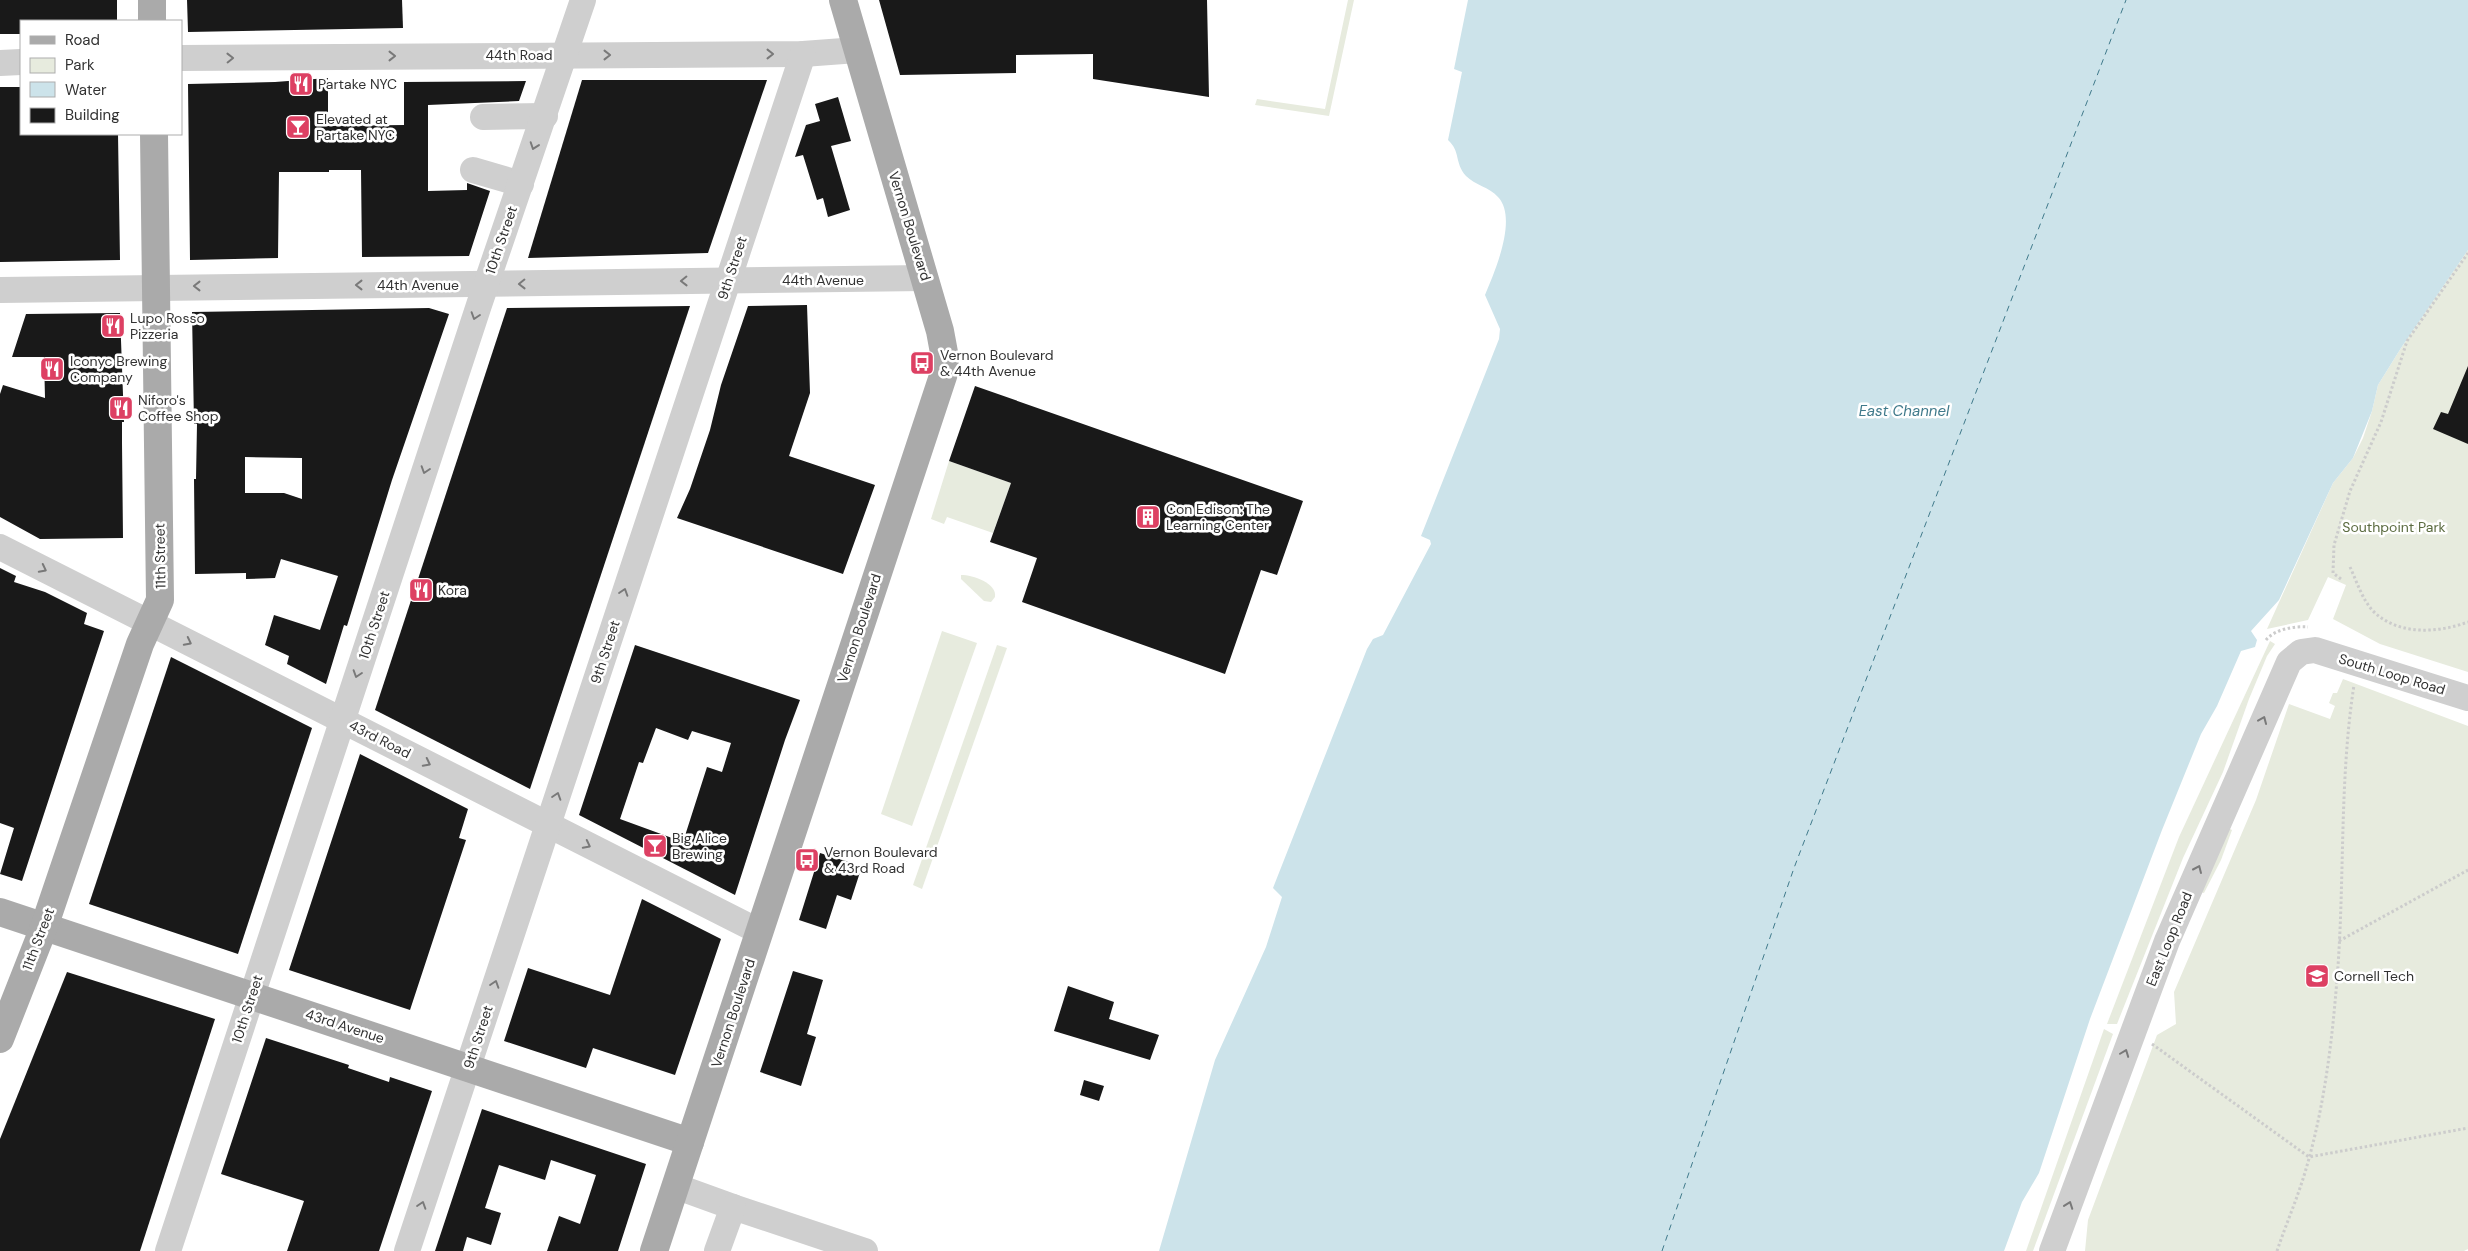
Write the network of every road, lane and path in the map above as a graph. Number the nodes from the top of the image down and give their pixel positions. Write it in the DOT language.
graph roads {
  1 [pos="152,0"];
  2 [pos="583,0"];
  3 [pos="843,0"];
  4 [pos="152,20"];
  5 [pos="857,50"];
  6 [pos="803,54"];
  7 [pos="566,55"];
  8 [pos="182,58"];
  9 [pos="20,62"];
  10 [pos="0,63"];
  11 [pos="545,116"];
  12 [pos="483,118"];
  13 [pos="154,135"];
  14 [pos="473,170"];
  15 [pos="521,184"];
  16 [pos="2468,253"];
  17 [pos="926,278"];
  18 [pos="728,281"];
  19 [pos="486,284"];
  20 [pos="156,287"];
  21 [pos="2,295"];
  22 [pos="0,547"];
  23 [pos="2350,567"];
  24 [pos="2341,579"];
  25 [pos="2468,622"];
  26 [pos="150,623"];
  27 [pos="2300,626"];
  28 [pos="2282,630"];
  29 [pos="2286,636"];
  30 [pos="2266,640"];
  31 [pos="2315,650"];
  32 [pos="2355,678"];
  33 [pos="2468,698"];
  34 [pos="342,720"];
  35 [pos="548,825"];
  36 [pos="2468,870"];
  37 [pos="0,912"];
  38 [pos="44,927"];
  39 [pos="760,932"];
  40 [pos="2338,942"];
  41 [pos="251,995"];
  42 [pos="0,1039"];
  43 [pos="2149,1042"];
  44 [pos="468,1066"];
  45 [pos="2468,1128"];
  46 [pos="690,1142"];
  47 [pos="2309,1157"];
  48 [pos="675,1186"];
  49 [pos="733,1207"];
  50 [pos="168,1251"];
  51 [pos="407,1251"];
  52 [pos="654,1251"];
  53 [pos="717,1251"];
  54 [pos="865,1251"];
  55 [pos="2052,1251"];
  56 [pos="2277,1251"];
  1 -- 4 [label="main road"];
  2 -- 7 [label="street, 10th Street"];
  3 -- 5 [label="main road, Vernon Boulevard"];
  5 -- 6 [label="street, 44th Road"];
  5 -- 17 [label="main road, Vernon Boulevard"];
  7 -- 6 [label="street, 44th Road, one-way"];
  6 -- 18 [label="street, 9th Street"];
  8 -- 7 [label="street, 44th Road, one-way"];
  7 -- 11 [label="street, 10th Street"];
  9 -- 10 [label="street"];
  11 -- 12 [label="street"];
  11 -- 15 [label="street, 10th Street, one-way"];
  13 -- 20 [label="main road, 11th Street"];
  14 -- 15 [label="street"];
  15 -- 19 [label="street, 10th Street"];
  16 -- 24 [label="path"];
  17 -- 18 [label="street, 44th Avenue"];
  17 -- 39 [label="main road, Vernon Boulevard"];
  18 -- 19 [label="street, 44th Avenue, one-way"];
  35 -- 18 [label="street, 9th Street, one-way"];
  19 -- 20 [label="street, 44th Avenue, one-way"];
  19 -- 34 [label="street, 10th Street, one-way"];
  20 -- 21 [label="street, 44th Avenue"];
  20 -- 26 [label="main road, 11th Street"];
  22 -- 26 [label="street, 43rd Road, one-way"];
  23 -- 25 [label="path"];
  26 -- 34 [label="street, 43rd Road, one-way"];
  26 -- 38 [label="main road, 11th Street"];
  27 -- 28 [label="path"];
  28 -- 29 [label="path"];
  28 -- 30 [label="path"];
  31 -- 33 [label="street, South Loop Road"];
  55 -- 31 [label="street, East Loop Road, one-way"];
  32 -- 40 [label="path"];
  34 -- 35 [label="street, 43rd Road, one-way"];
  34 -- 41 [label="street, 10th Street"];
  35 -- 39 [label="street, 43rd Road, one-way"];
  44 -- 35 [label="street, 9th Street, one-way"];
  36 -- 40 [label="path"];
  37 -- 38 [label="main road, 43rd Avenue"];
  38 -- 41 [label="main road, 43rd Avenue"];
  38 -- 42 [label="main road, 11th Street"];
  39 -- 46 [label="main road, Vernon Boulevard"];
  40 -- 47 [label="path"];
  41 -- 44 [label="main road, 43rd Avenue"];
  41 -- 50 [label="street, 10th Street"];
  43 -- 47 [label="path"];
  44 -- 46 [label="main road, 43rd Avenue"];
  51 -- 44 [label="street, 9th Street, one-way"];
  45 -- 47 [label="path"];
  46 -- 48 [label="main road, Vernon Boulevard"];
  47 -- 56 [label="path"];
  48 -- 49 [label="street"];
  48 -- 52 [label="main road, Vernon Boulevard"];
  49 -- 53 [label="street"];
  49 -- 54 [label="street"];
}
